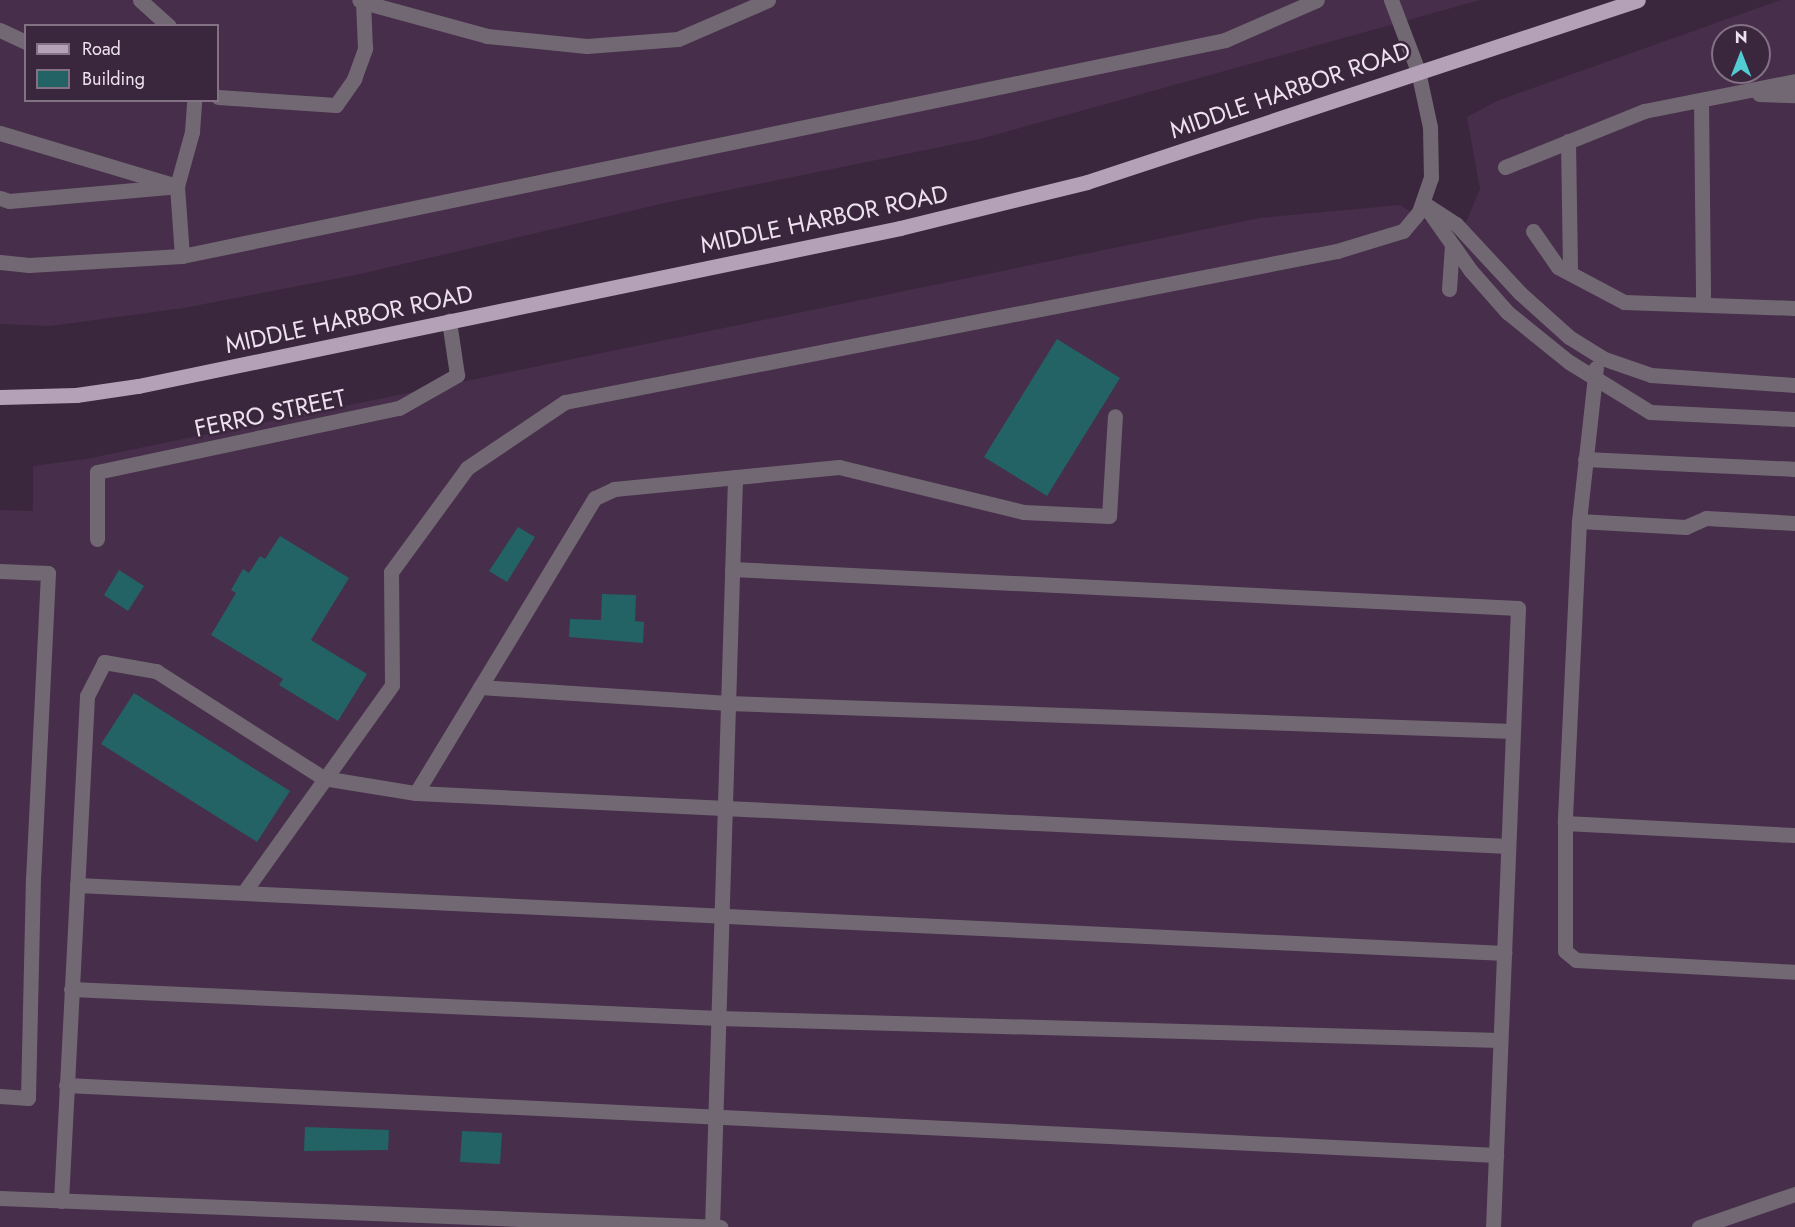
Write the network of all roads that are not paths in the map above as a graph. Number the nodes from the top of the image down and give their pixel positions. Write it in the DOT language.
graph roads {
  1 [pos="140,0"];
  2 [pos="768,0"];
  3 [pos="1317,0"];
  4 [pos="1391,0"];
  5 [pos="1638,0"];
  6 [pos="361,1"];
  7 [pos="167,24"];
  8 [pos="0,30"];
  9 [pos="24,41"];
  10 [pos="1418,70"];
  11 [pos="1795,81"];
  12 [pos="1737,93"];
  13 [pos="1795,95"];
  14 [pos="219,97"];
  15 [pos="1701,100"];
  16 [pos="194,102"];
  17 [pos="0,133"];
  18 [pos="1568,141"];
  19 [pos="1505,167"];
  20 [pos="177,186"];
  21 [pos="0,198"];
  22 [pos="1422,203"];
  23 [pos="1533,231"];
  24 [pos="1452,245"];
  25 [pos="182,256"];
  26 [pos="0,262"];
  27 [pos="1570,273"];
  28 [pos="1449,289"];
  29 [pos="1704,304"];
  30 [pos="1795,308"];
  31 [pos="449,321"];
  32 [pos="1600,357"];
  33 [pos="1592,376"];
  34 [pos="1795,385"];
  35 [pos="0,397"];
  36 [pos="1115,416"];
  37 [pos="1795,419"];
  38 [pos="1585,459"];
  39 [pos="1795,469"];
  40 [pos="735,477"];
  41 [pos="1579,521"];
  42 [pos="1795,523"];
  43 [pos="97,539"];
  44 [pos="732,569"];
  45 [pos="0,571"];
  46 [pos="480,687"];
  47 [pos="728,703"];
  48 [pos="1513,731"];
  49 [pos="323,778"];
  50 [pos="416,793"];
  51 [pos="725,807"];
  52 [pos="1565,823"];
  53 [pos="1795,835"];
  54 [pos="1509,846"];
  55 [pos="77,885"];
  56 [pos="244,892"];
  57 [pos="721,913"];
  58 [pos="1504,953"];
  59 [pos="1795,972"];
  60 [pos="72,989"];
  61 [pos="718,1018"];
  62 [pos="1500,1040"];
  63 [pos="66,1085"];
  64 [pos="0,1096"];
  65 [pos="715,1116"];
  66 [pos="1496,1155"];
  67 [pos="1795,1194"];
  68 [pos="0,1198"];
  69 [pos="61,1201"];
  70 [pos="712,1227"];
  71 [pos="720,1227"];
  72 [pos="1493,1227"];
  73 [pos="1699,1227"];
  1 -- 7 [label="street"];
  2 -- 6 [label="street"];
  3 -- 25 [label="street"];
  4 -- 10 [label="street"];
  5 -- 10 [label="main road, MIDDLE HARBOR ROAD"];
  6 -- 14 [label="street"];
  8 -- 9 [label="street"];
  10 -- 22 [label="street"];
  10 -- 31 [label="main road, MIDDLE HARBOR ROAD"];
  11 -- 12 [label="street"];
  12 -- 13 [label="street"];
  12 -- 15 [label="street"];
  15 -- 18 [label="street"];
  15 -- 29 [label="street"];
  16 -- 20 [label="street"];
  17 -- 20 [label="street"];
  18 -- 19 [label="street"];
  18 -- 27 [label="street"];
  20 -- 21 [label="street"];
  20 -- 25 [label="street"];
  22 -- 24 [label="street"];
  22 -- 32 [label="street"];
  22 -- 49 [label="street"];
  23 -- 27 [label="street"];
  24 -- 28 [label="street"];
  24 -- 33 [label="street"];
  25 -- 26 [label="street"];
  27 -- 29 [label="street"];
  29 -- 30 [label="street"];
  31 -- 35 [label="main road, MIDDLE HARBOR ROAD"];
  31 -- 43 [label="street, FERRO STREET"];
  32 -- 33 [label="street"];
  32 -- 34 [label="street"];
  33 -- 37 [label="street"];
  33 -- 38 [label="street"];
  36 -- 40 [label="street"];
  38 -- 39 [label="street"];
  38 -- 41 [label="street"];
  40 -- 44 [label="street"];
  40 -- 46 [label="street"];
  41 -- 42 [label="street"];
  41 -- 52 [label="street"];
  44 -- 47 [label="street"];
  44 -- 48 [label="street"];
  45 -- 64 [label="street"];
  46 -- 47 [label="street"];
  46 -- 50 [label="street"];
  47 -- 48 [label="street"];
  47 -- 51 [label="street"];
  48 -- 54 [label="street"];
  49 -- 50 [label="street"];
  49 -- 55 [label="street"];
  49 -- 56 [label="street"];
  50 -- 51 [label="street"];
  51 -- 54 [label="street"];
  51 -- 57 [label="street"];
  52 -- 53 [label="street"];
  52 -- 59 [label="street"];
  54 -- 58 [label="street"];
  55 -- 56 [label="street"];
  55 -- 60 [label="street"];
  56 -- 57 [label="street"];
  57 -- 58 [label="street"];
  57 -- 61 [label="street"];
  58 -- 62 [label="street"];
  60 -- 61 [label="street"];
  60 -- 63 [label="street"];
  61 -- 62 [label="street"];
  61 -- 65 [label="street"];
  62 -- 66 [label="street"];
  63 -- 65 [label="street"];
  63 -- 69 [label="street"];
  65 -- 66 [label="street"];
  65 -- 70 [label="street"];
  66 -- 72 [label="street"];
  67 -- 73 [label="street"];
  68 -- 69 [label="street"];
  69 -- 70 [label="street"];
  70 -- 71 [label="street"];
}
